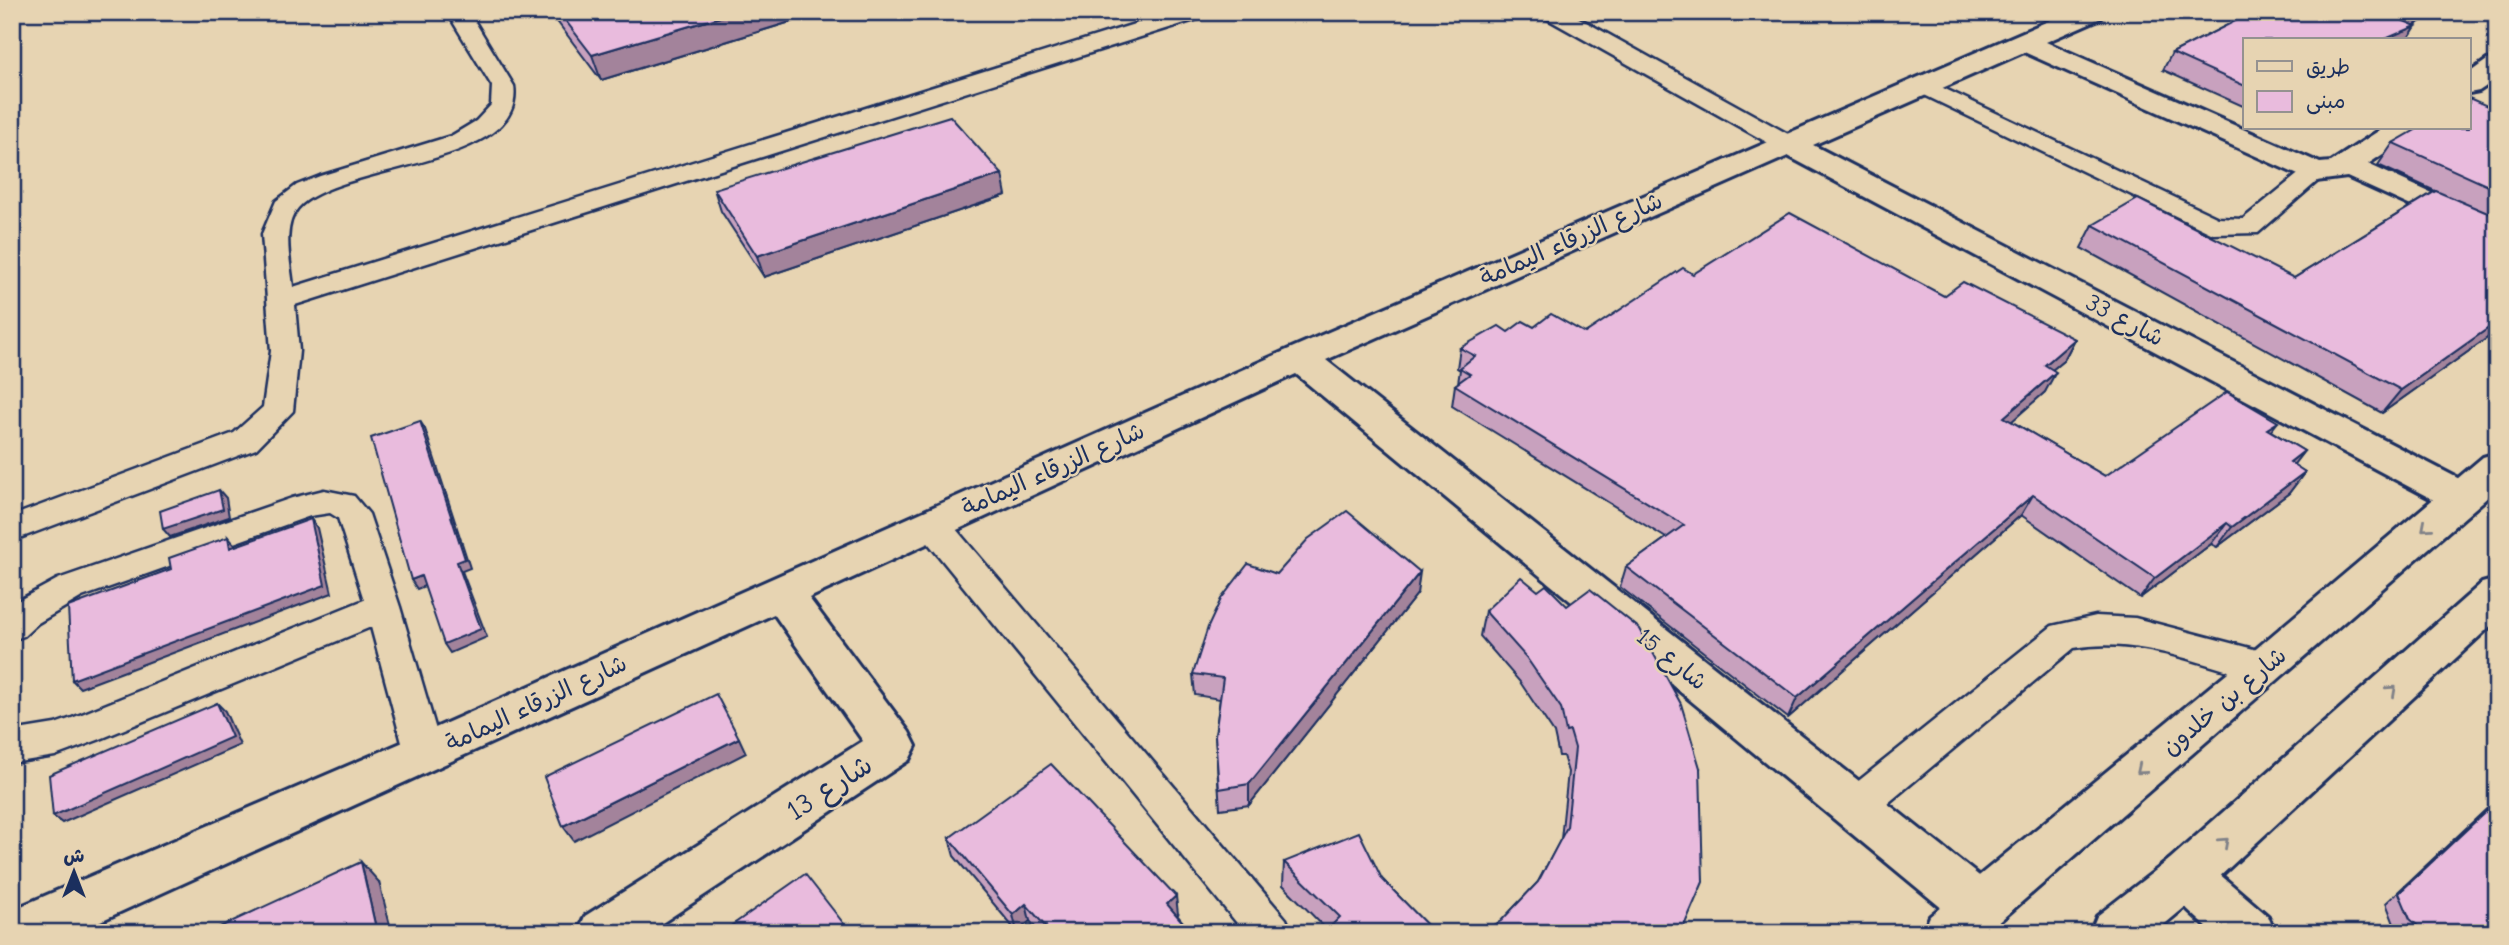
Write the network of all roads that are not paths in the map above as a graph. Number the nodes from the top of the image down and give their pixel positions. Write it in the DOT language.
graph roads {
  1 [pos="458,12"];
  2 [pos="1196,12"];
  3 [pos="1552,12"];
  4 [pos="2085,13"];
  5 [pos="2026,43"];
  6 [pos="2497,66"];
  7 [pos="2470,84"];
  8 [pos="1924,86"];
  9 [pos="2400,130"];
  10 [pos="1788,144"];
  11 [pos="2346,165"];
  12 [pos="2316,172"];
  13 [pos="2497,235"];
  14 [pos="281,300"];
  15 [pos="1300,358"];
  16 [pos="2497,467"];
  17 [pos="2461,497"];
  18 [pos="932,524"];
  19 [pos="12,529"];
  20 [pos="781,591"];
  21 [pos="2497,595"];
  22 [pos="383,607"];
  23 [pos="12,625"];
  24 [pos="2265,667"];
  25 [pos="12,747"];
  26 [pos="424,754"];
  27 [pos="1854,807"];
  28 [pos="2186,876"];
  29 [pos="1964,920"];
  30 [pos="17,933"];
  31 [pos="604,933"];
  32 [pos="1271,933"];
  33 [pos="2115,933"];
  34 [pos="2250,933"];
  1 -- 14 [label="lane"];
  2 -- 14 [label="lane"];
  3 -- 10 [label="lane"];
  4 -- 5 [label="street, شارع الزرقاء اليمامة"];
  5 -- 8 [label="street, شارع الزرقاء اليمامة"];
  5 -- 12 [label="street"];
  6 -- 7 [label="street"];
  8 -- 10 [label="street, شارع الزرقاء اليمامة"];
  8 -- 12 [label="lane"];
  9 -- 11 [label="street"];
  10 -- 15 [label="street, شارع الزرقاء اليمامة"];
  10 -- 17 [label="street, شارع 33"];
  11 -- 12 [label="street"];
  11 -- 13 [label="street"];
  14 -- 19 [label="lane"];
  15 -- 18 [label="street, شارع الزرقاء اليمامة"];
  15 -- 27 [label="street, شارع 15"];
  16 -- 17 [label="street, شارع بن خلدون"];
  17 -- 24 [label="street, شارع بن خلدون, one-way"];
  18 -- 20 [label="street, شارع الزرقاء اليمامة"];
  18 -- 32 [label="lane"];
  20 -- 26 [label="street, شارع الزرقاء اليمامة"];
  20 -- 31 [label="street, شارع 13"];
  28 -- 21 [label="street, one-way"];
  22 -- 23 [label="lane"];
  22 -- 25 [label="lane"];
  22 -- 26 [label="lane"];
  24 -- 27 [label="lane"];
  24 -- 29 [label="street, شارع بن خلدون, one-way"];
  26 -- 30 [label="street, شارع الزرقاء اليمامة"];
  27 -- 29 [label="street, شارع 15"];
  28 -- 33 [label="street"];
  28 -- 34 [label="street"];
}
